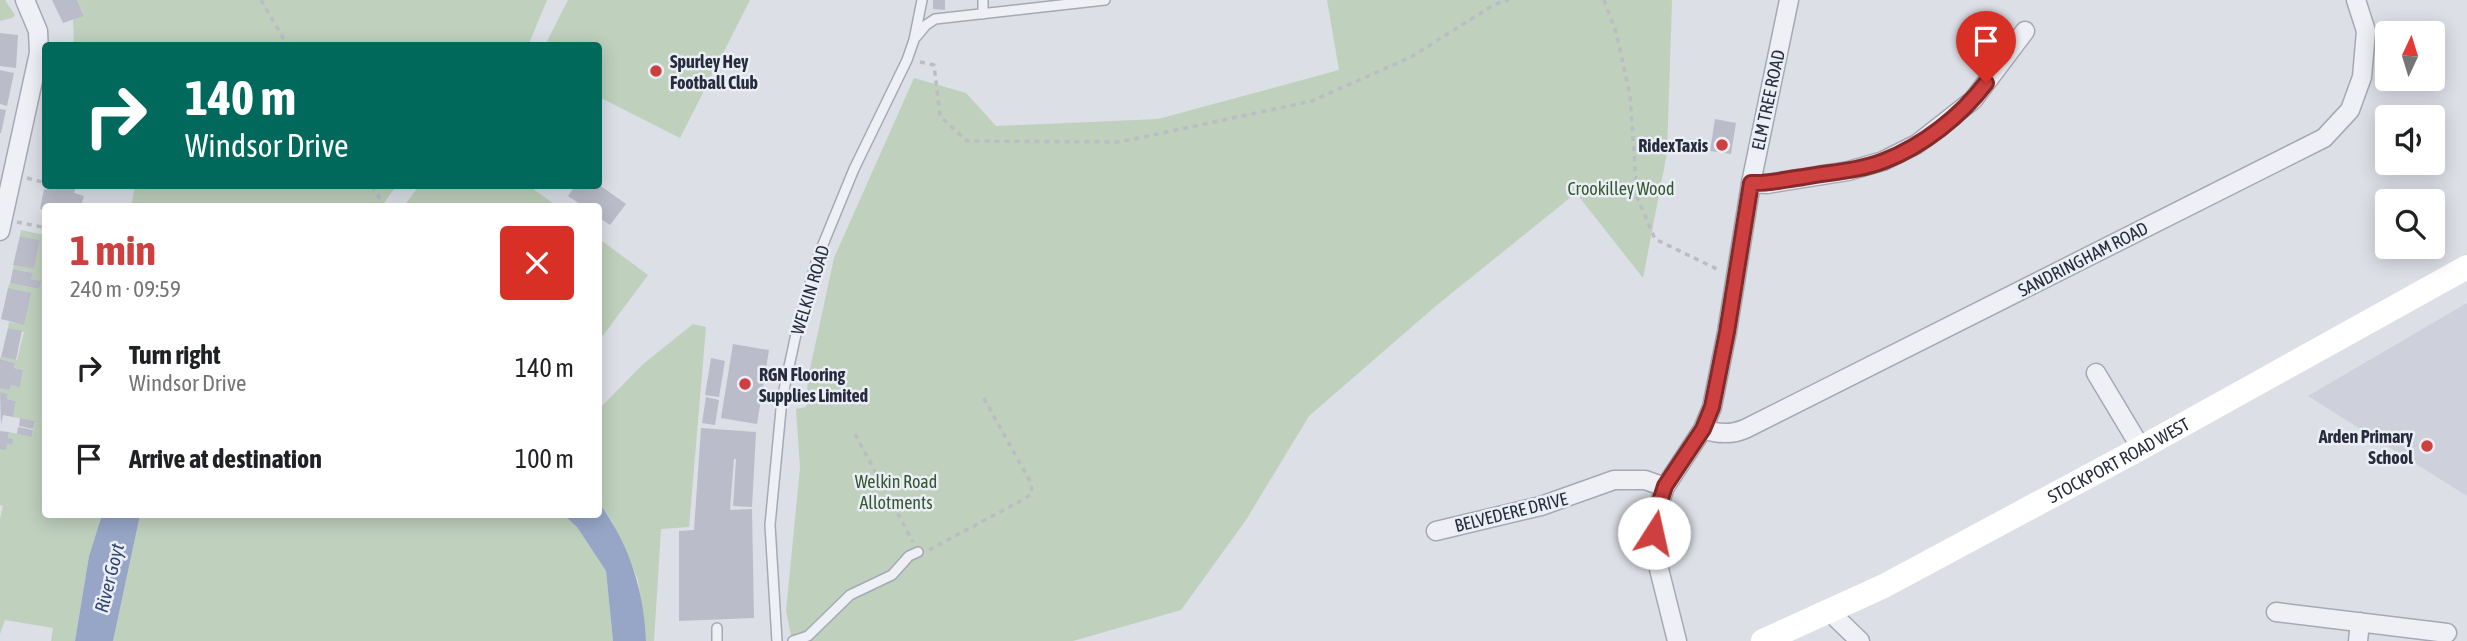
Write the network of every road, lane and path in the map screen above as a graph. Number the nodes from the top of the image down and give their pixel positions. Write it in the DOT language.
graph roads {
  1 [pos="25,0"];
  2 [pos="261,0"];
  3 [pos="922,0"];
  4 [pos="983,0"];
  5 [pos="1105,0"];
  6 [pos="1509,0"];
  7 [pos="1604,0"];
  8 [pos="1790,0"];
  9 [pos="2356,0"];
  10 [pos="983,14"];
  11 [pos="2025,31"];
  12 [pos="914,40"];
  13 [pos="286,42"];
  14 [pos="906,60"];
  15 [pos="22,177"];
  16 [pos="42,182"];
  17 [pos="1751,183"];
  18 [pos="374,189"];
  19 [pos="382,202"];
  20 [pos="3,225"];
  21 [pos="42,227"];
  22 [pos="2467,267"];
  23 [pos="1735,278"];
  24 [pos="2096,373"];
  25 [pos="982,396"];
  26 [pos="1703,429"];
  27 [pos="855,434"];
  28 [pos="2141,448"];
  29 [pos="1665,486"];
  30 [pos="1436,531"];
  31 [pos="918,552"];
  32 [pos="1830,612"];
  33 [pos="2276,612"];
  34 [pos="2360,622"];
  35 [pos="717,628"];
  36 [pos="2447,633"];
  37 [pos="717,641"];
  38 [pos="777,641"];
  39 [pos="793,641"];
  40 [pos="1678,641"];
  41 [pos="1763,641"];
  42 [pos="1860,641"];
  43 [pos="2358,641"];
  1 -- 20 [label="street"];
  2 -- 13 [label="path"];
  3 -- 12 [label="lane, WELKIN ROAD"];
  4 -- 10 [label="lane"];
  5 -- 10 [label="lane"];
  6 -- 14 [label="path"];
  7 -- 23 [label="path"];
  8 -- 17 [label="street, ELM TREE ROAD"];
  9 -- 26 [label="street, SANDRINGHAM ROAD"];
  10 -- 12 [label="lane, WELKIN ROAD"];
  11 -- 17 [label="street"];
  12 -- 14 [label="lane, WELKIN ROAD"];
  14 -- 38 [label="lane, WELKIN ROAD"];
  15 -- 16 [label="path"];
  17 -- 23 [label="street, ELM TREE ROAD"];
  18 -- 19 [label="path"];
  20 -- 21 [label="path"];
  22 -- 28 [label="main road, STOCKPORT ROAD WEST"];
  23 -- 26 [label="street, ELM TREE ROAD"];
  24 -- 28 [label="street"];
  25 -- 31 [label="path"];
  26 -- 29 [label="street, ELM TREE ROAD"];
  27 -- 31 [label="path"];
  28 -- 32 [label="main road, STOCKPORT ROAD WEST"];
  29 -- 30 [label="street, BELVEDERE DRIVE"];
  29 -- 40 [label="street, ELM TREE ROAD"];
  31 -- 39 [label="lane"];
  32 -- 41 [label="main road, STOCKPORT ROAD WEST"];
  32 -- 42 [label="street"];
  33 -- 34 [label="street"];
  34 -- 36 [label="street"];
  34 -- 43 [label="street"];
  35 -- 37 [label="lane"];
}
